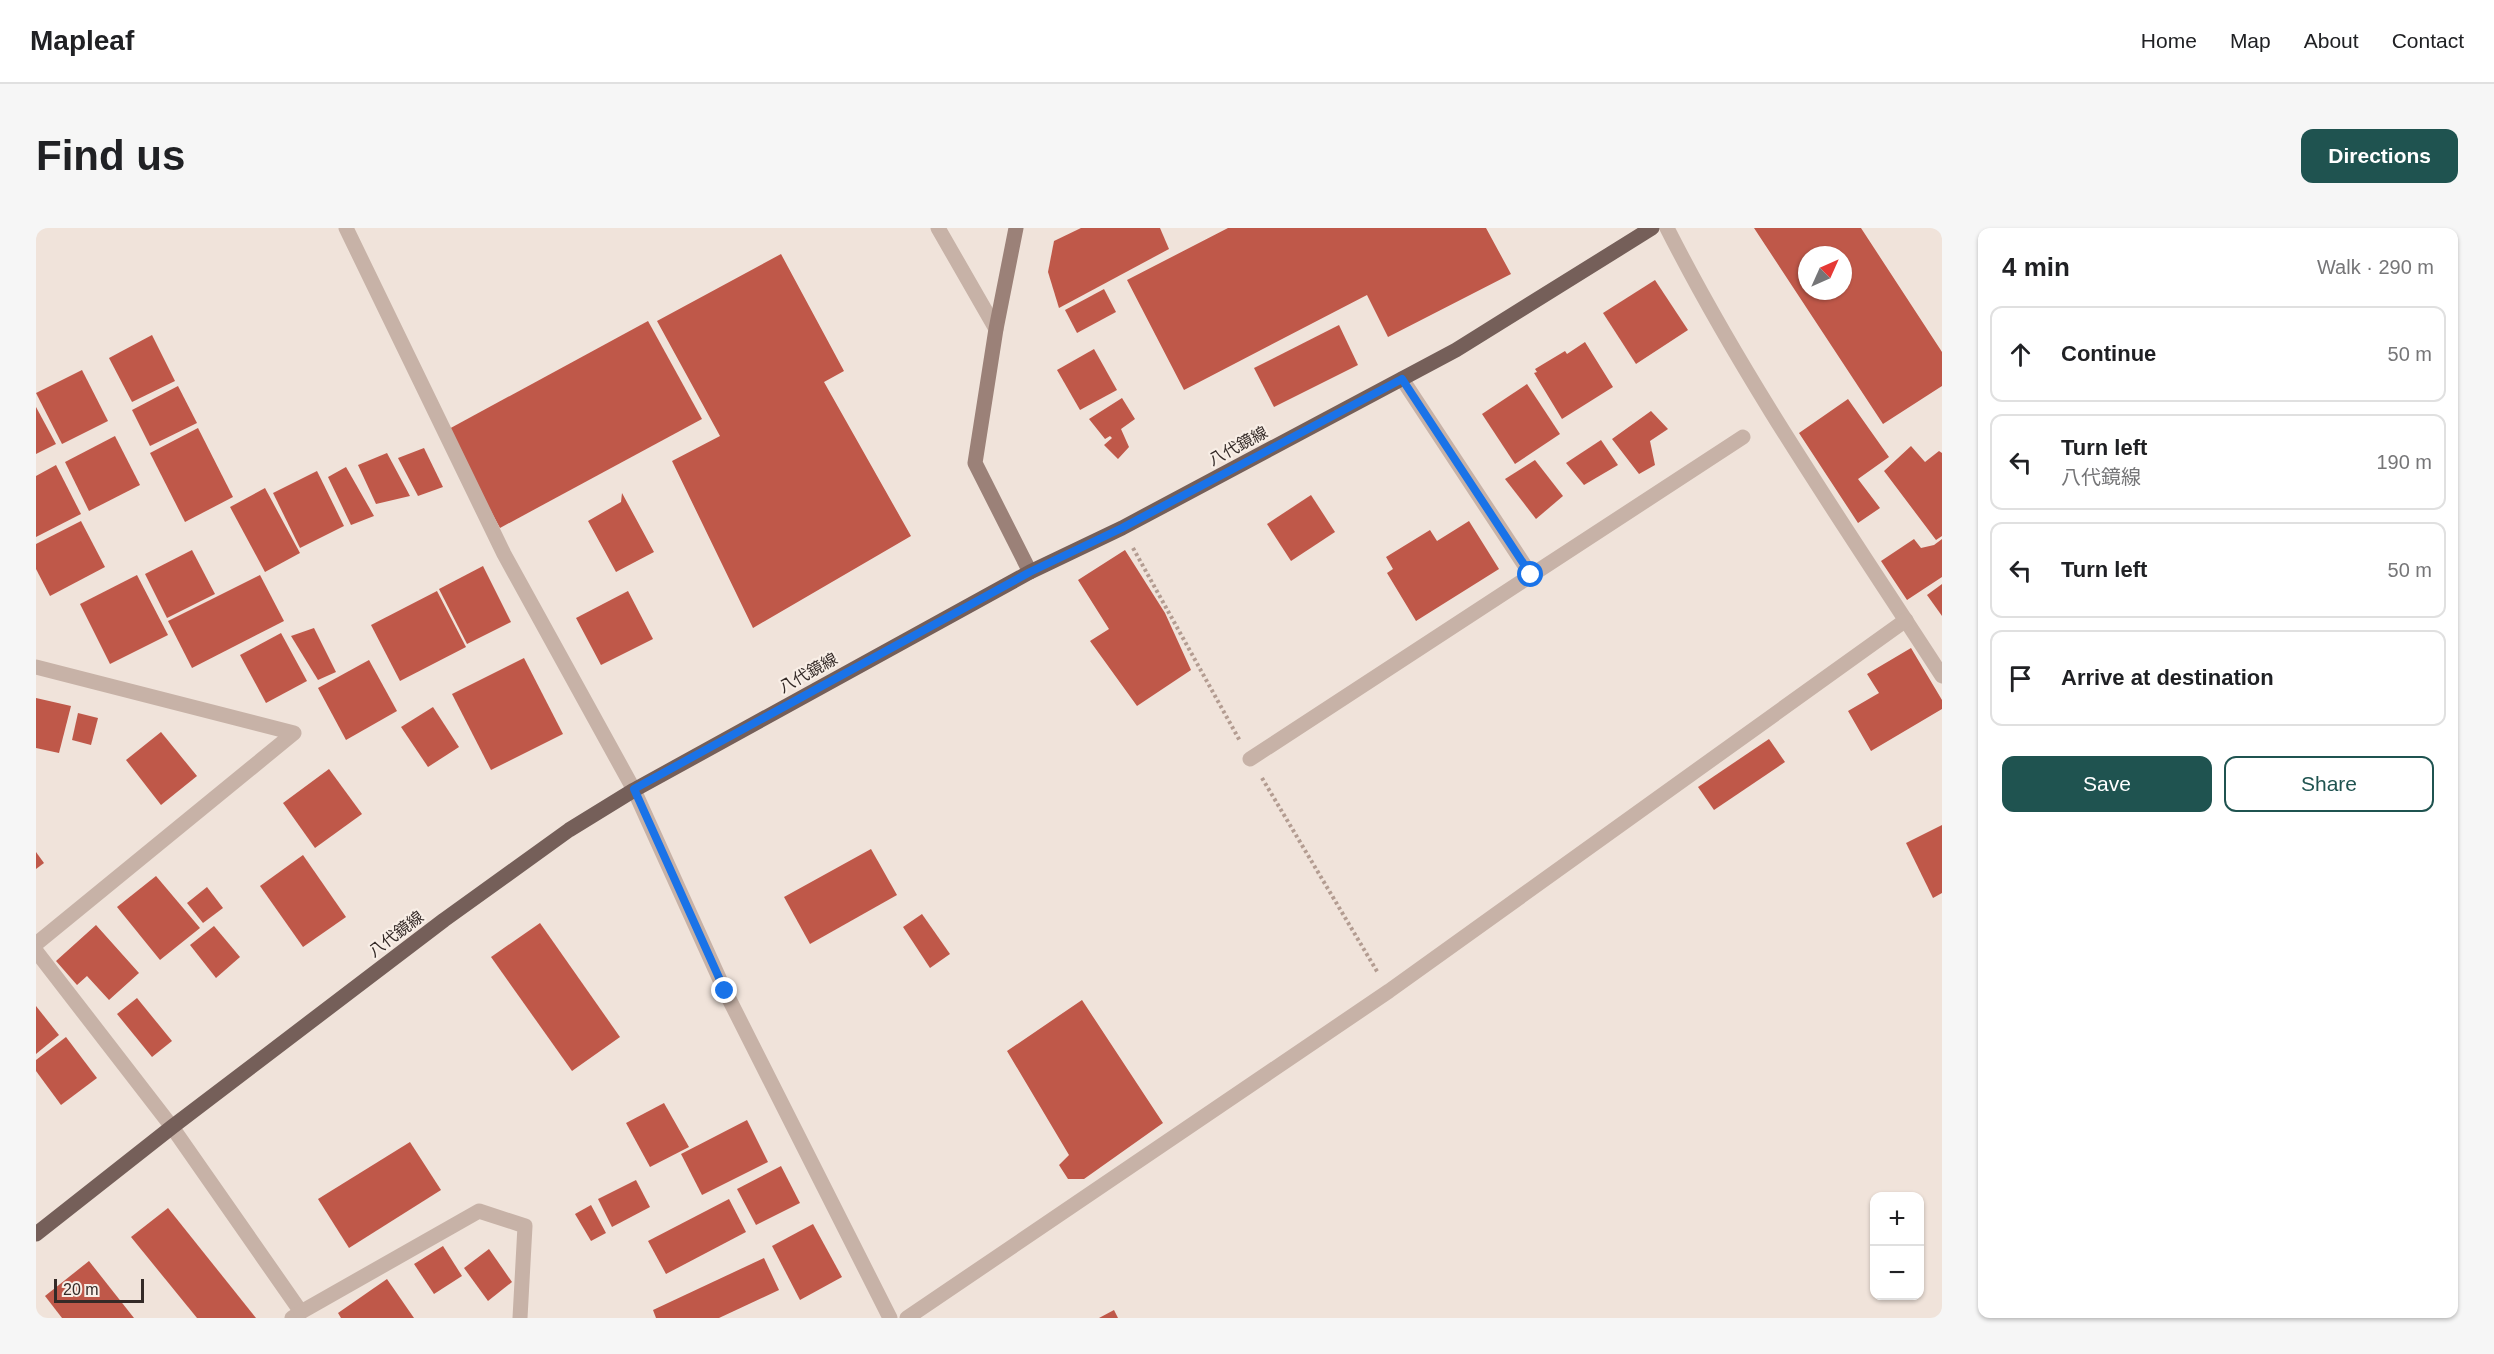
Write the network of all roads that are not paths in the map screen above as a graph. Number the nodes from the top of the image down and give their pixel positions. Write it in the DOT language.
graph roads {
  1 [pos="346,228"];
  2 [pos="938,228"];
  3 [pos="1017,228"];
  4 [pos="1652,228"];
  5 [pos="1667,228"];
  6 [pos="996,329"];
  7 [pos="1402,379"];
  8 [pos="1743,437"];
  9 [pos="1030,572"];
  10 [pos="1531,575"];
  11 [pos="1906,620"];
  12 [pos="36,667"];
  13 [pos="1942,676"];
  14 [pos="1250,759"];
  15 [pos="634,789"];
  16 [pos="36,944"];
  17 [pos="36,951"];
  18 [pos="172,1126"];
  19 [pos="36,1234"];
  20 [pos="297,1315"];
  21 [pos="520,1318"];
  22 [pos="890,1318"];
  23 [pos="907,1318"];
  1 -- 15 [label="street"];
  2 -- 6 [label="street"];
  3 -- 6 [label="main road"];
  4 -- 7 [label="main road, 八代鏡線"];
  5 -- 11 [label="street"];
  6 -- 9 [label="main road"];
  7 -- 9 [label="main road, 八代鏡線"];
  7 -- 10 [label="street"];
  8 -- 10 [label="street"];
  9 -- 15 [label="main road, 八代鏡線"];
  10 -- 14 [label="street"];
  11 -- 13 [label="street"];
  11 -- 23 [label="street"];
  12 -- 16 [label="street"];
  15 -- 18 [label="main road, 八代鏡線"];
  15 -- 22 [label="street"];
  17 -- 18 [label="street"];
  18 -- 19 [label="main road, 八代鏡線"];
  18 -- 20 [label="street"];
  20 -- 21 [label="street"];
}
